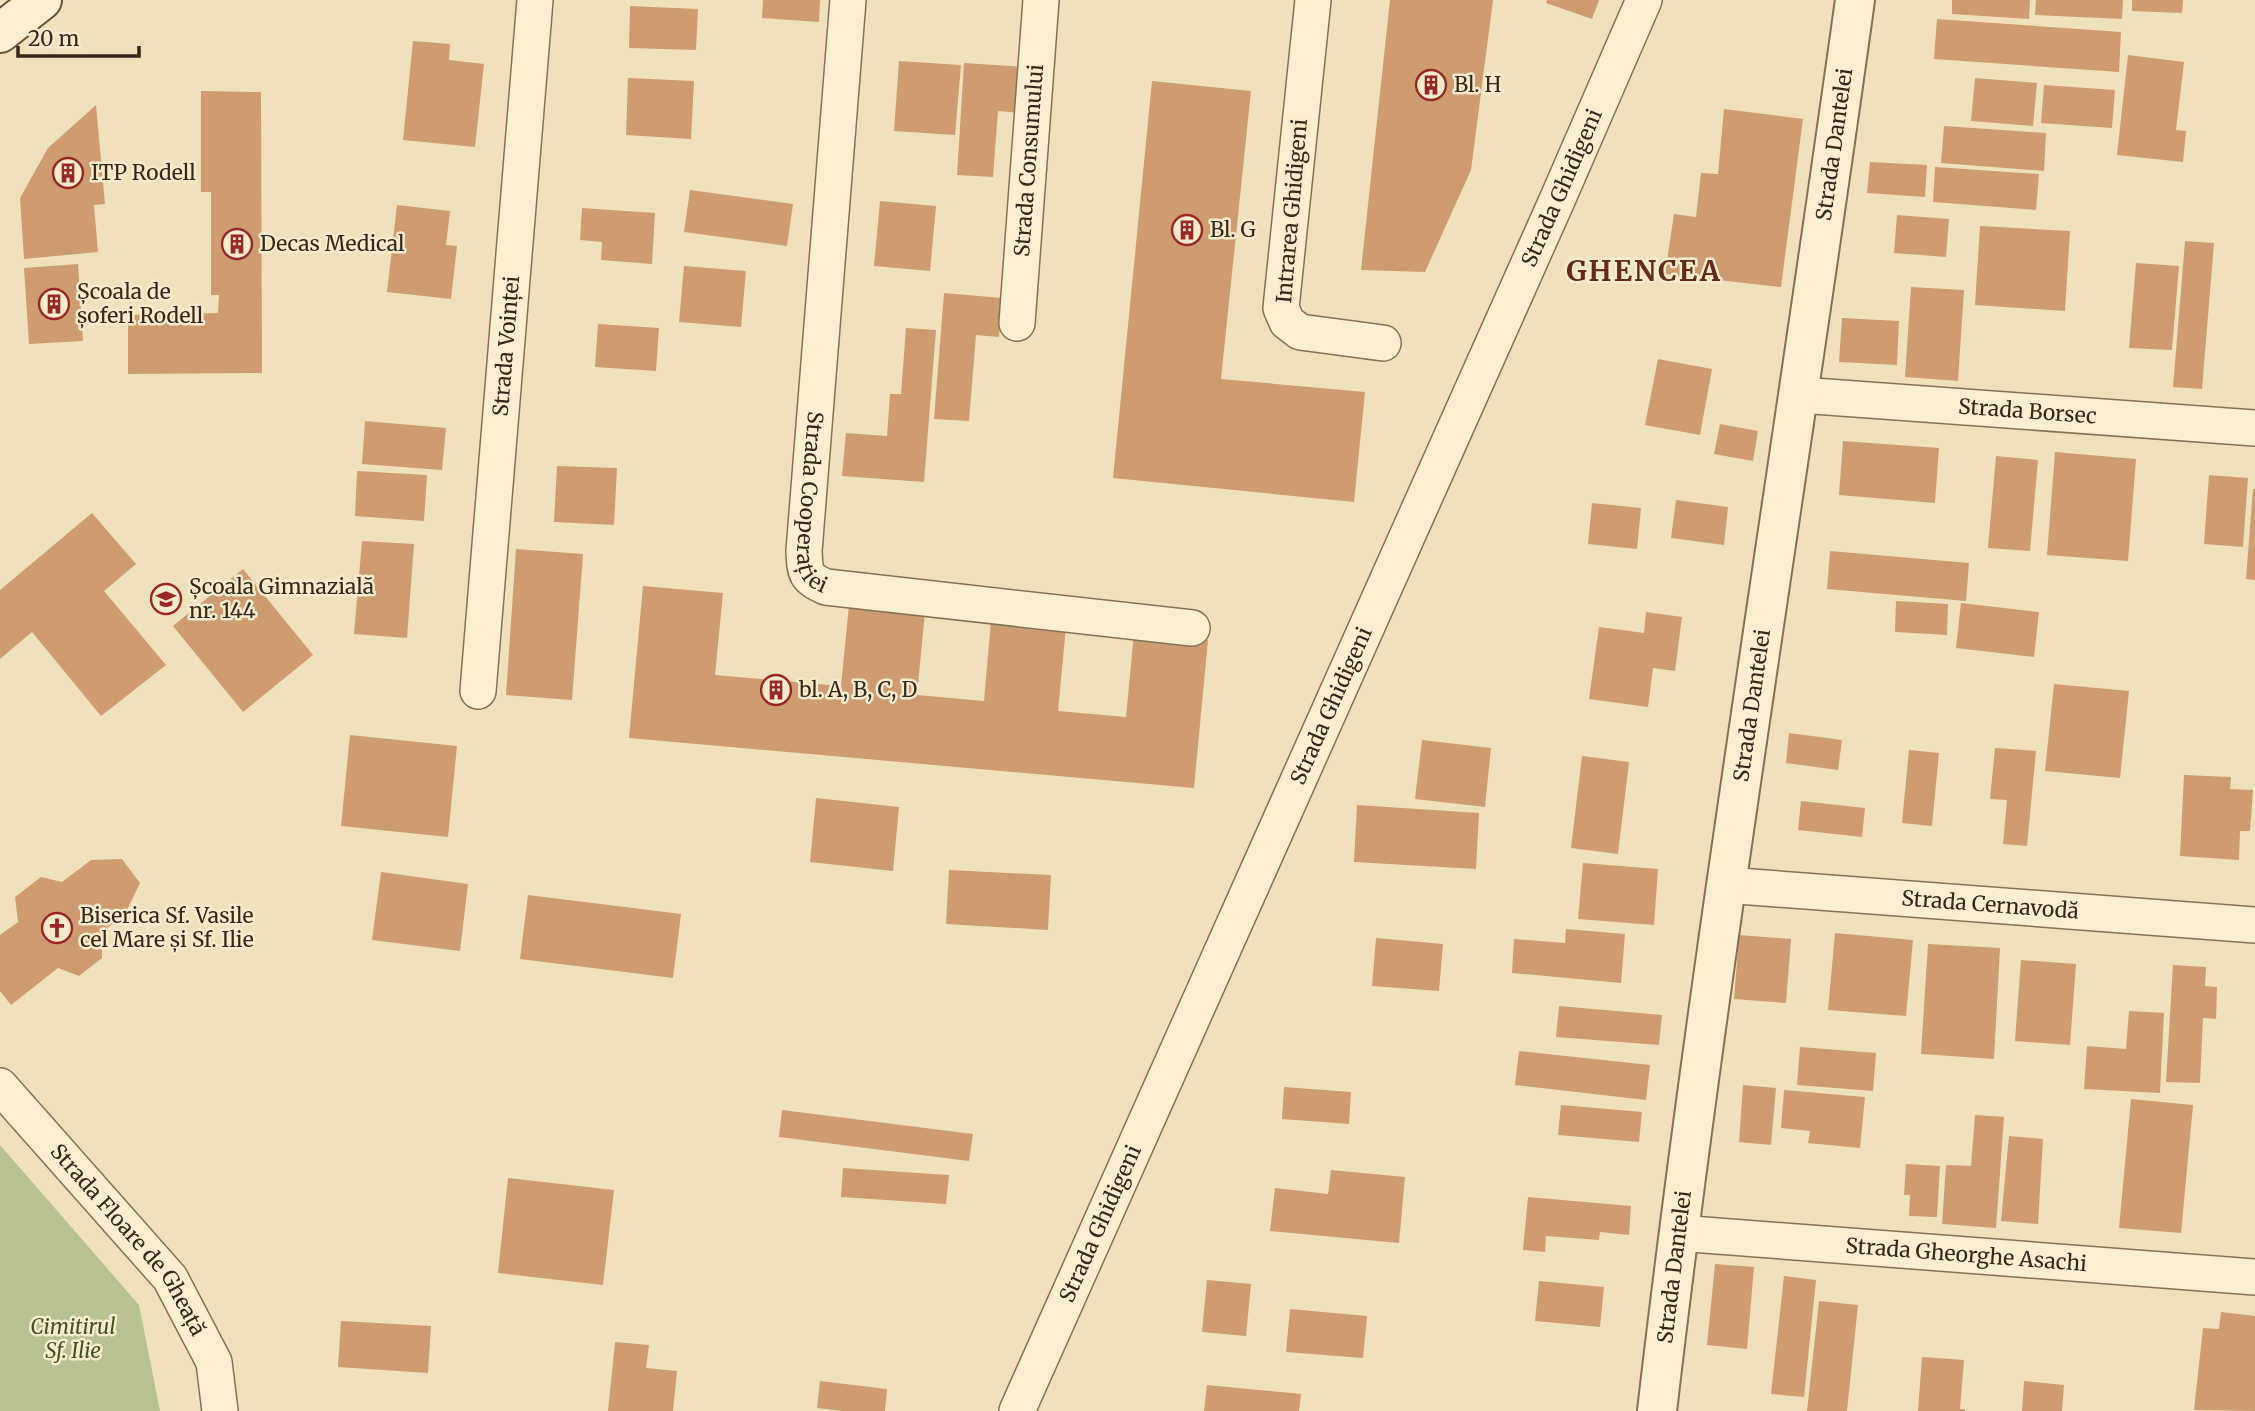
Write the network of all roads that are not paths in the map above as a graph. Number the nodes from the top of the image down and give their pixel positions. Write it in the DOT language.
graph roads {
  1 [pos="535,0"];
  2 [pos="848,0"];
  3 [pos="1041,0"];
  4 [pos="1313,0"];
  5 [pos="1644,0"];
  6 [pos="1856,0"];
  7 [pos="1017,323"];
  8 [pos="1383,343"];
  9 [pos="1800,395"];
  10 [pos="2255,428"];
  11 [pos="1192,628"];
  12 [pos="478,691"];
  13 [pos="1725,885"];
  14 [pos="2255,925"];
  15 [pos="0,1086"];
  16 [pos="1678,1233"];
  17 [pos="2255,1277"];
  18 [pos="220,1411"];
  19 [pos="1017,1411"];
  20 [pos="1657,1411"];
  1 -- 12 [label="street, Strada Voinței"];
  2 -- 11 [label="street, Strada Cooperației"];
  3 -- 7 [label="street, Strada Consumului"];
  4 -- 8 [label="street, Intrarea Ghidigeni"];
  5 -- 19 [label="street, Strada Ghidigeni"];
  6 -- 9 [label="street, Strada Dantelei"];
  9 -- 10 [label="street, Strada Borsec"];
  9 -- 13 [label="street, Strada Dantelei"];
  13 -- 14 [label="street, Strada Cernavodă"];
  13 -- 16 [label="street, Strada Dantelei"];
  15 -- 18 [label="street, Strada Floare de Gheață"];
  16 -- 17 [label="street, Strada Gheorghe Asachi"];
  16 -- 20 [label="street, Strada Dantelei"];
}
